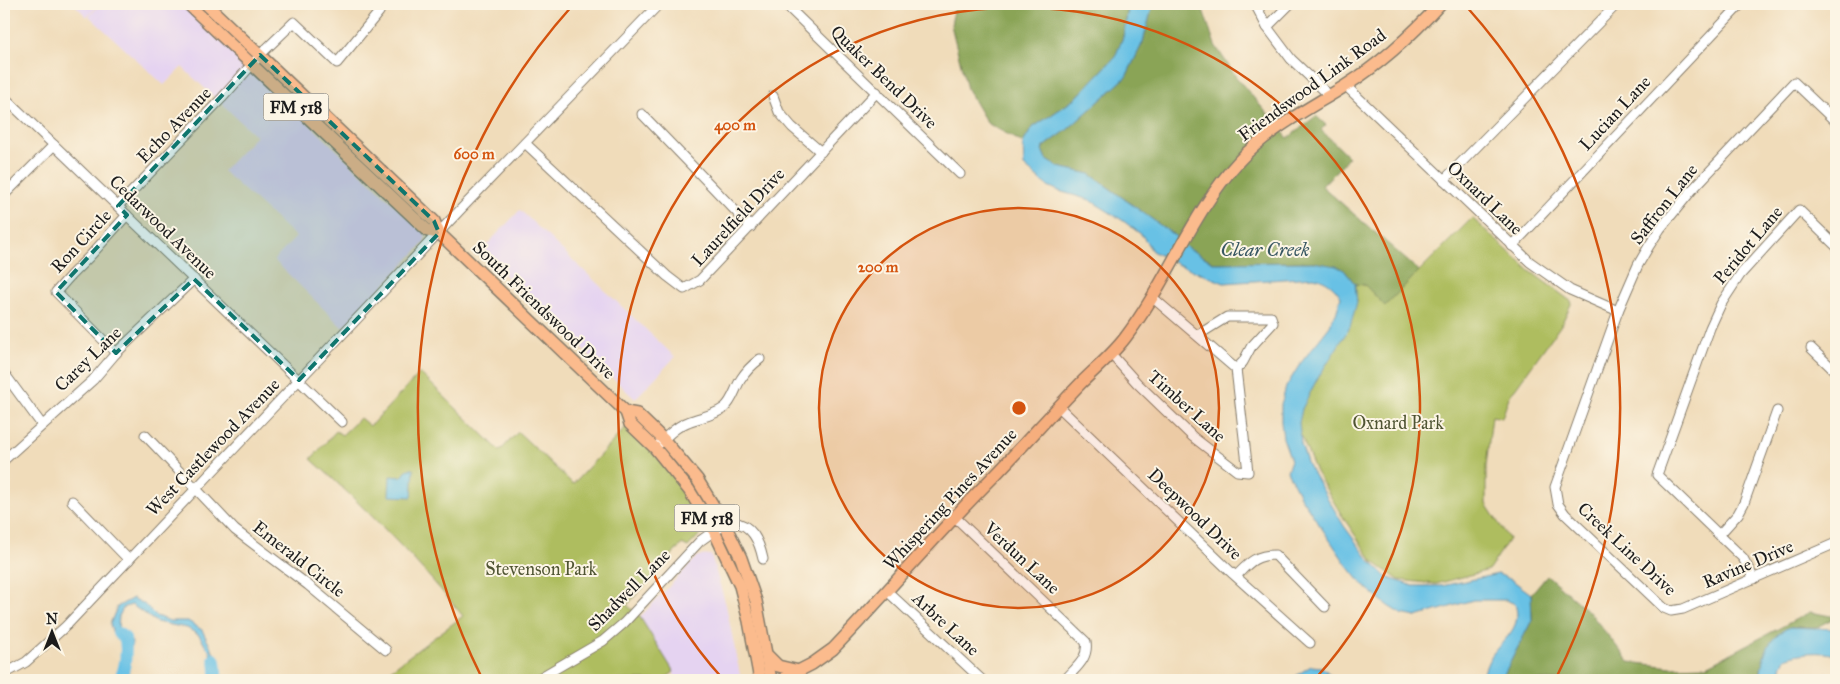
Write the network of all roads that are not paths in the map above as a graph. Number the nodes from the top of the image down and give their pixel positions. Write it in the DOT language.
graph roads {
  1 [pos="188,4"];
  2 [pos="373,4"];
  3 [pos="659,4"];
  4 [pos="785,4"];
  5 [pos="1255,4"];
  6 [pos="1290,4"];
  7 [pos="1440,4"];
  8 [pos="1617,4"];
  9 [pos="1741,4"];
  10 [pos="211,5"];
  11 [pos="1267,27"];
  12 [pos="260,55"];
  13 [pos="253,65"];
  14 [pos="1346,86"];
  15 [pos="877,92"];
  16 [pos="1329,95"];
  17 [pos="773,96"];
  18 [pos="4,97"];
  19 [pos="642,114"];
  20 [pos="1836,122"];
  21 [pos="525,143"];
  22 [pos="54,145"];
  23 [pos="821,152"];
  24 [pos="960,174"];
  25 [pos="1444,180"];
  26 [pos="4,195"];
  27 [pos="118,206"];
  28 [pos="127,215"];
  29 [pos="1195,225"];
  30 [pos="751,227"];
  31 [pos="439,233"];
  32 [pos="1512,246"];
  33 [pos="1836,246"];
  34 [pos="194,279"];
  35 [pos="1155,293"];
  36 [pos="1618,311"];
  37 [pos="1198,336"];
  38 [pos="1812,348"];
  39 [pos="116,353"];
  40 [pos="1111,354"];
  41 [pos="760,359"];
  42 [pos="1236,369"];
  43 [pos="1836,372"];
  44 [pos="4,373"];
  45 [pos="299,380"];
  46 [pos="1588,397"];
  47 [pos="1058,407"];
  48 [pos="1777,411"];
  49 [pos="626,412"];
  50 [pos="342,422"];
  51 [pos="42,425"];
  52 [pos="145,435"];
  53 [pos="664,440"];
  54 [pos="655,448"];
  55 [pos="4,460"];
  56 [pos="196,488"];
  57 [pos="72,501"];
  58 [pos="956,518"];
  59 [pos="725,525"];
  60 [pos="714,531"];
  61 [pos="1720,534"];
  62 [pos="1836,544"];
  63 [pos="763,559"];
  64 [pos="129,560"];
  65 [pos="1236,576"];
  66 [pos="1754,578"];
  67 [pos="887,591"];
  68 [pos="1325,606"];
  69 [pos="1671,611"];
  70 [pos="1310,643"];
  71 [pos="386,650"];
  72 [pos="767,655"];
  73 [pos="799,671"];
  74 [pos="4,674"];
  75 [pos="536,680"];
  76 [pos="760,680"];
  77 [pos="771,680"];
  78 [pos="781,680"];
  79 [pos="982,680"];
  80 [pos="1065,680"];
  1 -- 13 [label="main road, South Friendswood Drive / FM 518"];
  2 -- 12 [label="street, Echo Avenue"];
  3 -- 21 [label="street, West Castlewood Avenue"];
  4 -- 15 [label="street, Quaker Bend Drive"];
  5 -- 11 [label="street"];
  6 -- 11 [label="street"];
  7 -- 14 [label="main road, Friendswood Link Road"];
  8 -- 25 [label="street"];
  9 -- 32 [label="street, Lucian Lane"];
  10 -- 12 [label="main road, South Friendswood Drive / FM 518"];
  11 -- 16 [label="street"];
  12 -- 13 [label="street, Echo Avenue"];
  12 -- 31 [label="main road, South Friendswood Drive / FM 518"];
  13 -- 27 [label="street, Echo Avenue"];
  13 -- 31 [label="main road, South Friendswood Drive / FM 518"];
  14 -- 16 [label="main road, Friendswood Link Road"];
  14 -- 25 [label="street, Oxnard Lane"];
  15 -- 23 [label="street, Laurelfield Drive"];
  15 -- 24 [label="street, Quaker Bend Drive"];
  16 -- 29 [label="main road, Friendswood Link Road"];
  17 -- 23 [label="street"];
  18 -- 22 [label="street, Cedarwood Avenue"];
  19 -- 30 [label="street"];
  20 -- 36 [label="street, Saffron Lane"];
  21 -- 30 [label="street, Laurelfield Drive"];
  21 -- 31 [label="street, West Castlewood Avenue"];
  22 -- 26 [label="street"];
  22 -- 27 [label="street, Cedarwood Avenue"];
  23 -- 30 [label="street, Laurelfield Drive"];
  25 -- 32 [label="street, Oxnard Lane"];
  27 -- 28 [label="street, Cedarwood Avenue"];
  28 -- 34 [label="street, Cedarwood Avenue"];
  28 -- 39 [label="street, Ron Circle"];
  29 -- 35 [label="main road, Whispering Pines Avenue"];
  31 -- 45 [label="street, West Castlewood Avenue"];
  31 -- 49 [label="main road, South Friendswood Drive / FM 518"];
  32 -- 36 [label="street, Oxnard Lane"];
  33 -- 61 [label="street, Peridot Lane"];
  34 -- 39 [label="street, Carey Lane"];
  34 -- 45 [label="street, Cedarwood Avenue"];
  35 -- 37 [label="street"];
  35 -- 40 [label="main road, Whispering Pines Avenue"];
  36 -- 46 [label="street, Saffron Lane"];
  37 -- 42 [label="street"];
  37 -- 42 [label="street"];
  38 -- 43 [label="street"];
  39 -- 51 [label="street, Carey Lane"];
  40 -- 42 [label="street, Timber Lane"];
  40 -- 47 [label="main road, Whispering Pines Avenue"];
  41 -- 53 [label="street"];
  44 -- 51 [label="street"];
  45 -- 50 [label="street, Cedarwood Avenue"];
  45 -- 56 [label="street, West Castlewood Avenue"];
  46 -- 69 [label="street, Creek Line Drive"];
  47 -- 58 [label="main road, Whispering Pines Avenue"];
  47 -- 65 [label="street, Deepwood Drive"];
  48 -- 61 [label="street"];
  49 -- 53 [label="main road, South Friendswood Drive / FM 518"];
  49 -- 54 [label="main road, South Friendswood Drive / FM 518"];
  51 -- 55 [label="street, Carey Lane"];
  52 -- 56 [label="street, Emerald Circle"];
  53 -- 54 [label="street"];
  53 -- 59 [label="main road, South Friendswood Drive / FM 518"];
  54 -- 60 [label="main road, South Friendswood Drive / FM 518"];
  56 -- 64 [label="street, West Castlewood Avenue"];
  56 -- 71 [label="street, Emerald Circle"];
  57 -- 64 [label="street"];
  58 -- 67 [label="main road, Whispering Pines Avenue"];
  58 -- 80 [label="street, Verdun Lane"];
  59 -- 60 [label="street, Shadwell Lane"];
  59 -- 63 [label="street"];
  59 -- 72 [label="main road, South Friendswood Drive / FM 518"];
  60 -- 75 [label="street, Shadwell Lane"];
  60 -- 76 [label="main road, South Friendswood Drive / FM 518"];
  61 -- 66 [label="street"];
  62 -- 66 [label="street, Ravine Drive"];
  64 -- 74 [label="street, West Castlewood Avenue"];
  65 -- 68 [label="street"];
  65 -- 70 [label="street, Deepwood Drive"];
  66 -- 69 [label="street, Ravine Drive"];
  67 -- 73 [label="main road, Whispering Pines Avenue"];
  67 -- 79 [label="street, Arbre Lane"];
  72 -- 73 [label="main road"];
  72 -- 77 [label="main road, South Friendswood Drive / FM 518"];
  73 -- 78 [label="main road, Whispering Pines Avenue"];
}
